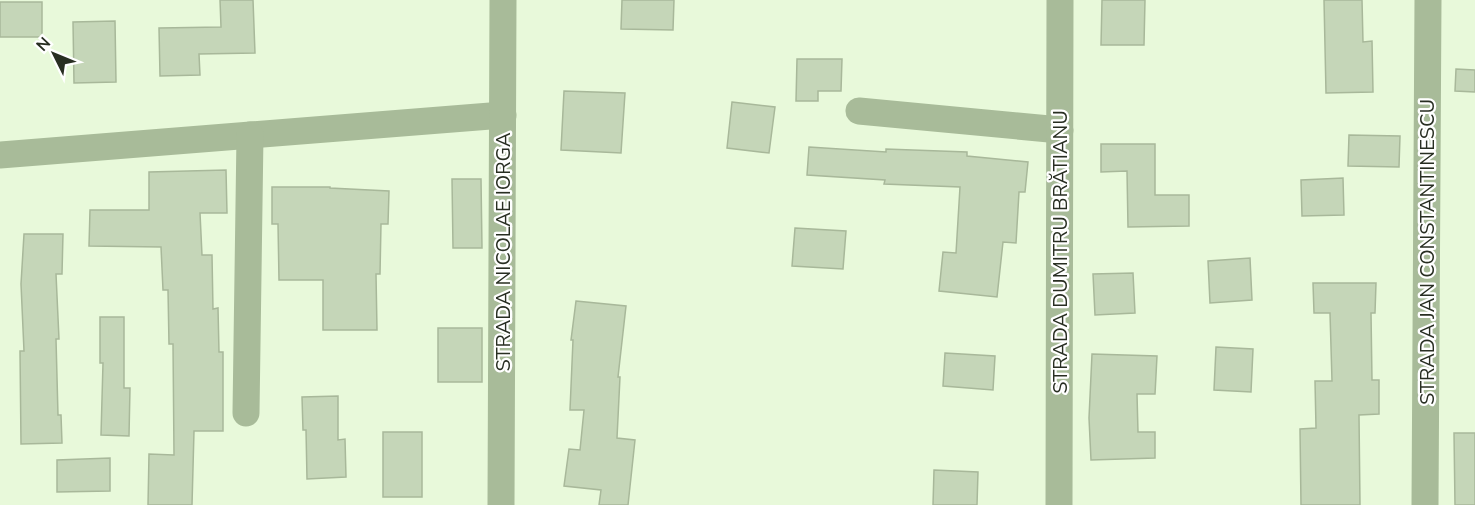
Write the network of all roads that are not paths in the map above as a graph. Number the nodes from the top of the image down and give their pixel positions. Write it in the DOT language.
graph roads {
  1 [pos="503,0"];
  2 [pos="1060,0"];
  3 [pos="1428,0"];
  4 [pos="859,111"];
  5 [pos="503,115"];
  6 [pos="1060,130"];
  7 [pos="250,135"];
  8 [pos="0,155"];
  9 [pos="246,413"];
  10 [pos="501,505"];
  11 [pos="1059,505"];
  12 [pos="1425,505"];
  1 -- 5 [label="street, STRADA NICOLAE IORGA"];
  2 -- 6 [label="street, STRADA DUMITRU BRĂTIANU"];
  3 -- 12 [label="street, STRADA JAN CONSTANTINESCU"];
  4 -- 6 [label="street"];
  5 -- 7 [label="street"];
  5 -- 10 [label="street, STRADA NICOLAE IORGA"];
  6 -- 11 [label="street, STRADA DUMITRU BRĂTIANU"];
  7 -- 8 [label="street"];
  7 -- 9 [label="street"];
}
